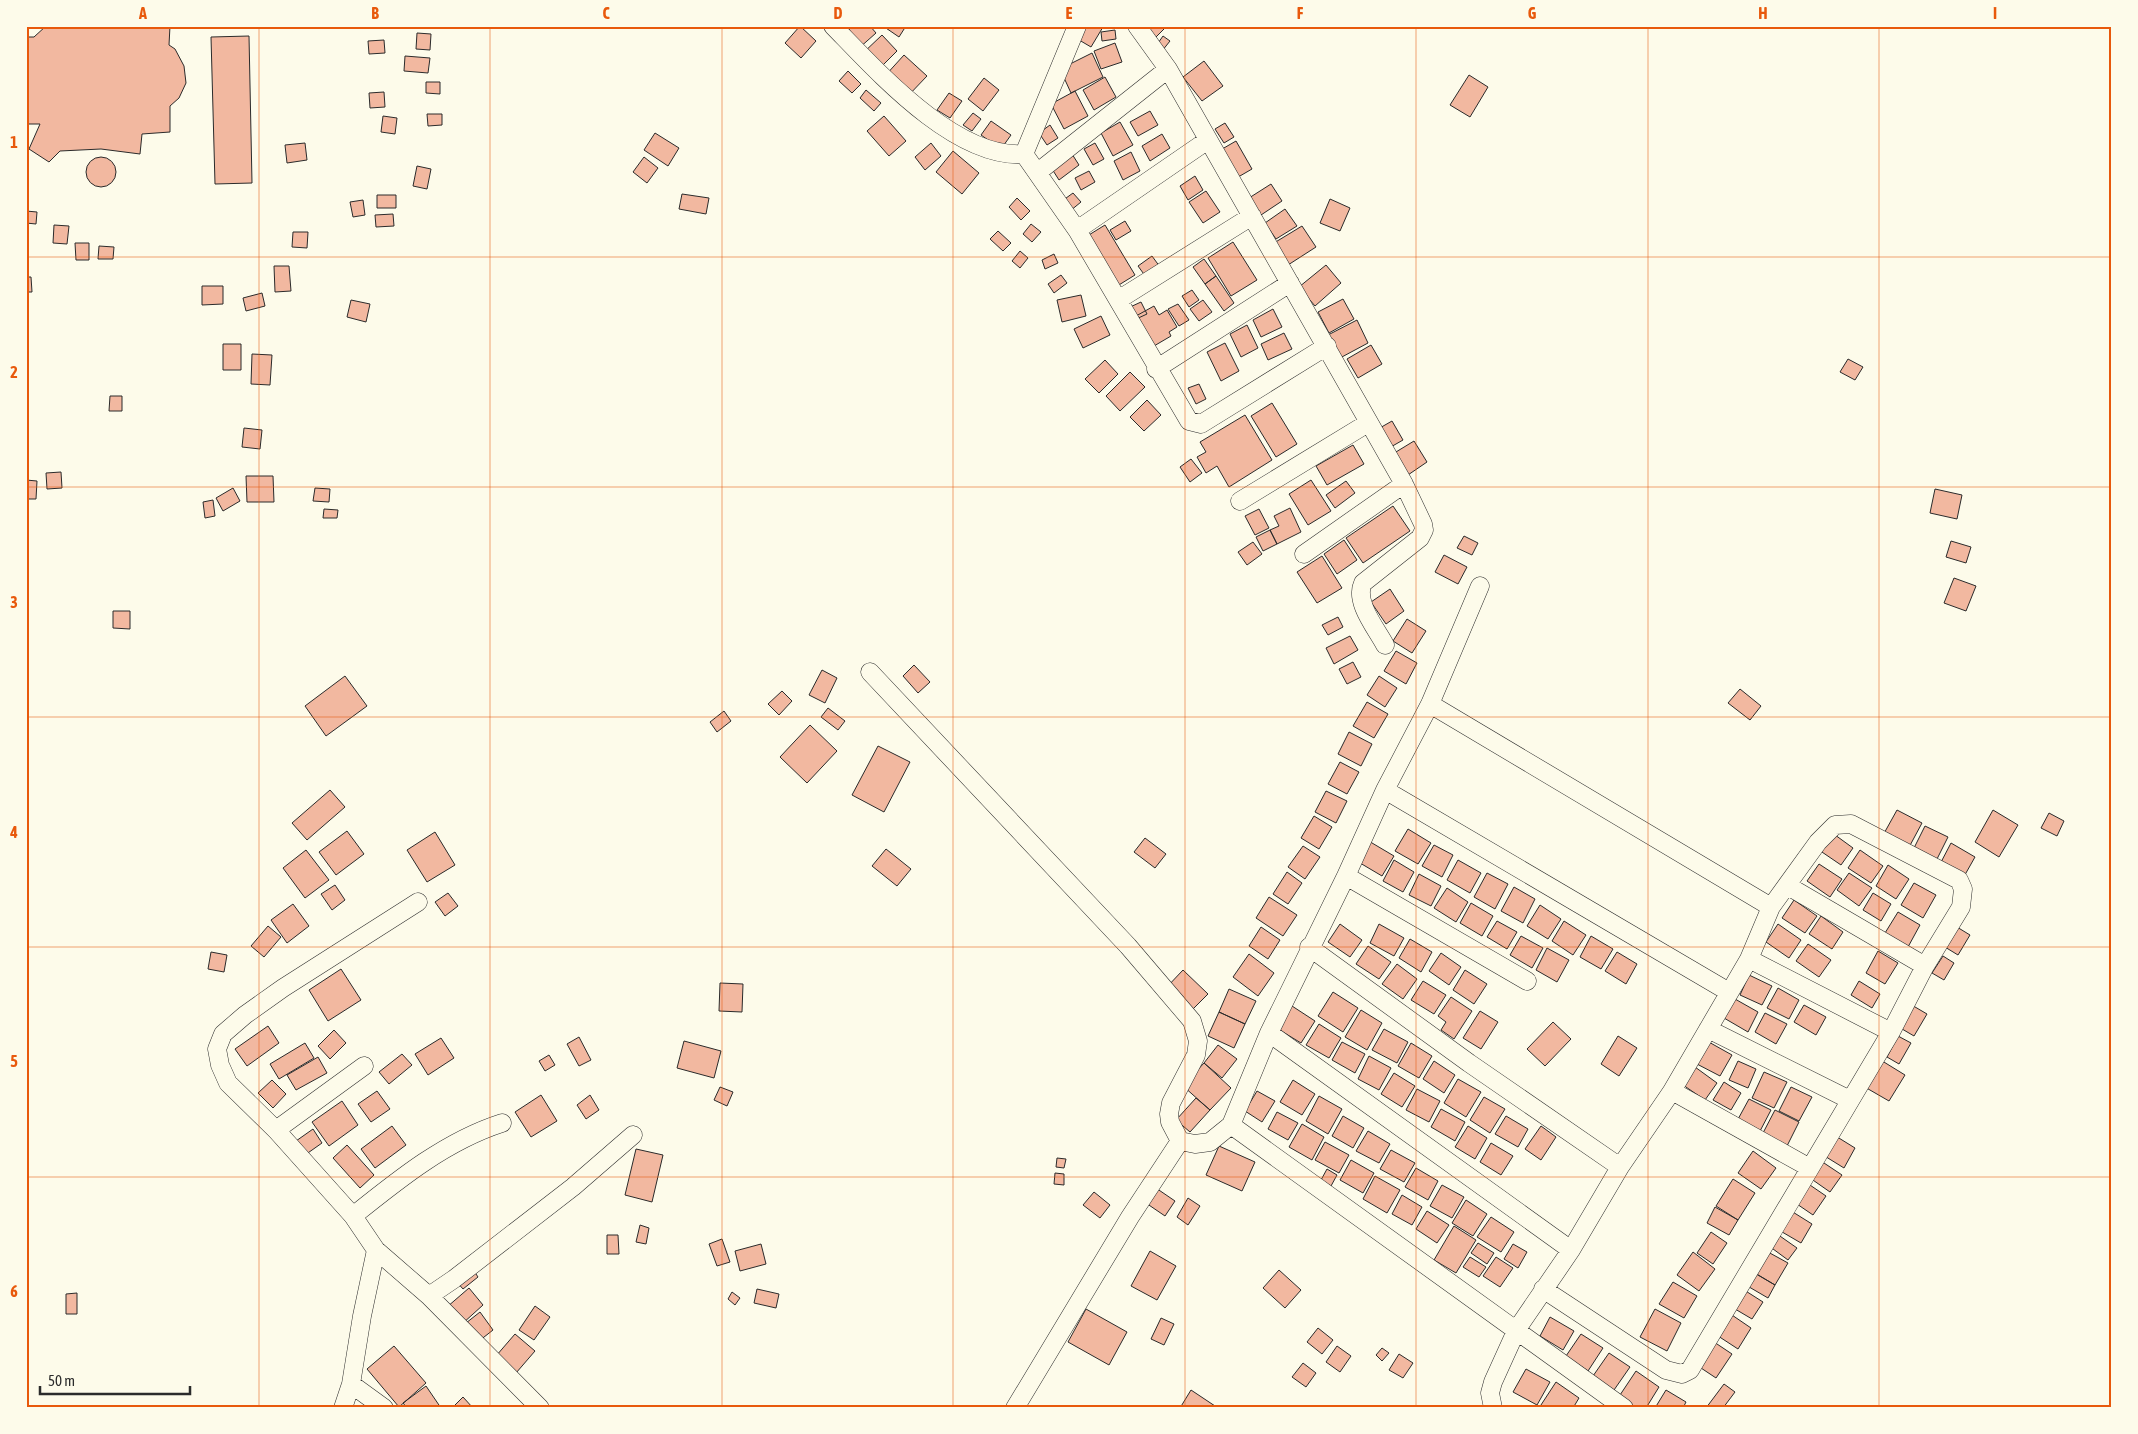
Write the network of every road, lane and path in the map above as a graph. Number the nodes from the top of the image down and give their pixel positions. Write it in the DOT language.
graph roads {
  1 [pos="833,26"];
  2 [pos="1077,26"];
  3 [pos="1137,26"];
  4 [pos="1168,69"];
  5 [pos="1208,140"];
  6 [pos="1024,154"];
  7 [pos="1038,172"];
  8 [pos="1252,216"];
  9 [pos="1077,230"];
  10 [pos="1290,283"];
  11 [pos="1118,300"];
  12 [pos="1327,346"];
  13 [pos="1156,369"];
  14 [pos="1368,423"];
  15 [pos="1404,484"];
  16 [pos="1240,501"];
  17 [pos="1304,554"];
  18 [pos="1480,586"];
  19 [pos="1385,645"];
  20 [pos="870,672"];
  21 [pos="1430,704"];
  22 [pos="1384,790"];
  23 [pos="1346,876"];
  24 [pos="1788,886"];
  25 [pos="418,902"];
  26 [pos="1772,907"];
  27 [pos="1309,947"];
  28 [pos="1749,960"];
  29 [pos="1926,966"];
  30 [pos="1527,980"];
  31 [pos="1729,992"];
  32 [pos="1708,1029"];
  33 [pos="1891,1032"];
  34 [pos="1269,1033"];
  35 [pos="364,1066"];
  36 [pos="1672,1091"];
  37 [pos="1850,1100"];
  38 [pos="502,1123"];
  39 [pos="1231,1125"];
  40 [pos="276,1130"];
  41 [pos="634,1135"];
  42 [pos="1180,1141"];
  43 [pos="1620,1168"];
  44 [pos="1810,1168"];
  45 [pos="353,1216"];
  46 [pos="376,1250"];
  47 [pos="1571,1250"];
  48 [pos="1543,1289"];
  49 [pos="429,1296"];
  50 [pos="1518,1329"];
  51 [pos="351,1384"];
  52 [pos="343,1408"];
  53 [pos="384,1408"];
  54 [pos="540,1408"];
  55 [pos="1015,1408"];
  56 [pos="1493,1408"];
  57 [pos="1624,1408"];
  1 -- 6 [label="street"];
  2 -- 6 [label="street"];
  3 -- 4 [label="street"];
  4 -- 5 [label="street"];
  4 -- 7 [label="street"];
  5 -- 8 [label="street"];
  5 -- 9 [label="street"];
  6 -- 7 [label="street"];
  7 -- 9 [label="street"];
  8 -- 10 [label="street"];
  8 -- 11 [label="street"];
  9 -- 11 [label="street"];
  10 -- 12 [label="street"];
  10 -- 13 [label="street"];
  11 -- 13 [label="street"];
  12 -- 13 [label="street"];
  12 -- 14 [label="street"];
  14 -- 15 [label="street"];
  14 -- 16 [label="street"];
  15 -- 17 [label="street"];
  15 -- 19 [label="street"];
  18 -- 21 [label="street"];
  20 -- 42 [label="street"];
  21 -- 22 [label="street"];
  21 -- 26 [label="street"];
  22 -- 23 [label="street"];
  22 -- 31 [label="street"];
  23 -- 27 [label="street"];
  23 -- 30 [label="street"];
  24 -- 26 [label="street"];
  24 -- 29 [label="street"];
  24 -- 29 [label="street"];
  25 -- 40 [label="street"];
  26 -- 28 [label="street"];
  27 -- 34 [label="street"];
  27 -- 43 [label="street"];
  28 -- 31 [label="street"];
  28 -- 33 [label="street"];
  29 -- 33 [label="street"];
  31 -- 32 [label="street"];
  32 -- 36 [label="street"];
  32 -- 37 [label="street"];
  33 -- 37 [label="street"];
  34 -- 39 [label="street"];
  34 -- 47 [label="street"];
  35 -- 40 [label="street"];
  36 -- 43 [label="street"];
  36 -- 44 [label="street"];
  37 -- 44 [label="street"];
  38 -- 45 [label="street"];
  39 -- 42 [label="street"];
  39 -- 50 [label="street"];
  40 -- 45 [label="street"];
  41 -- 49 [label="street"];
  42 -- 55 [label="street"];
  43 -- 47 [label="street"];
  44 -- 48 [label="street"];
  45 -- 46 [label="street"];
  46 -- 49 [label="street"];
  46 -- 51 [label="street"];
  47 -- 48 [label="street"];
  48 -- 50 [label="street"];
  49 -- 54 [label="street"];
  50 -- 56 [label="street"];
  50 -- 57 [label="street"];
  51 -- 52 [label="street"];
  51 -- 53 [label="street"];
}
